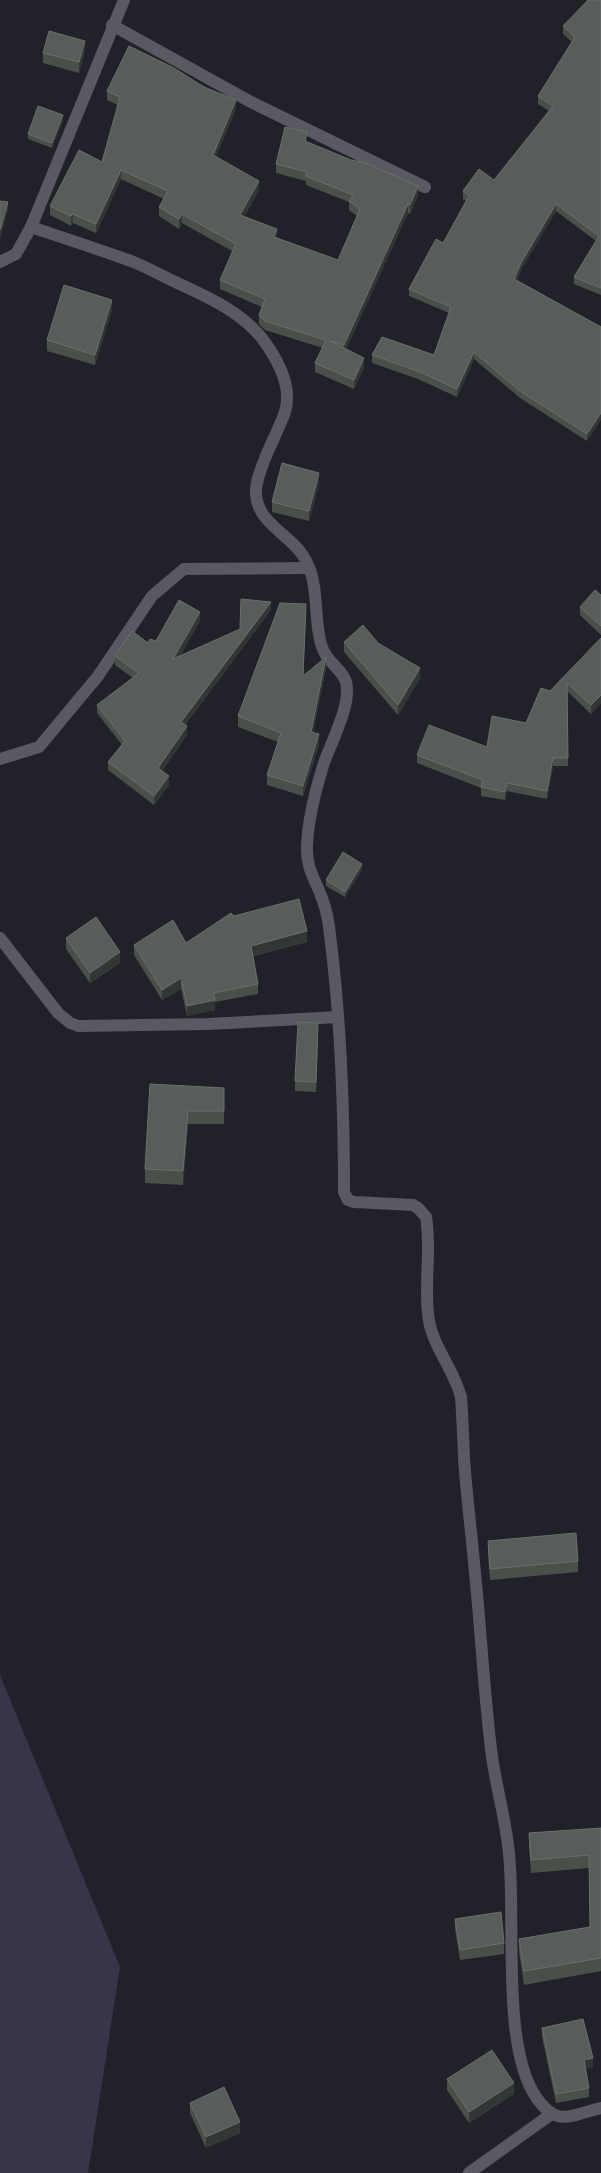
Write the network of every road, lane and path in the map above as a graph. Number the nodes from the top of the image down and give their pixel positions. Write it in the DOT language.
graph roads {
  1 [pos="124,0"];
  2 [pos="112,26"];
  3 [pos="426,186"];
  4 [pos="31,227"];
  5 [pos="0,262"];
  6 [pos="309,568"];
  7 [pos="0,760"];
  8 [pos="0,938"];
  9 [pos="338,1017"];
  10 [pos="601,2108"];
  11 [pos="550,2114"];
  12 [pos="469,2173"];
  1 -- 2 [label="street"];
  2 -- 3 [label="street"];
  2 -- 4 [label="street"];
  4 -- 5 [label="street"];
  4 -- 6 [label="street"];
  6 -- 7 [label="street"];
  6 -- 9 [label="street"];
  8 -- 9 [label="street"];
  9 -- 11 [label="street"];
  10 -- 11 [label="street"];
  11 -- 12 [label="street"];
}
